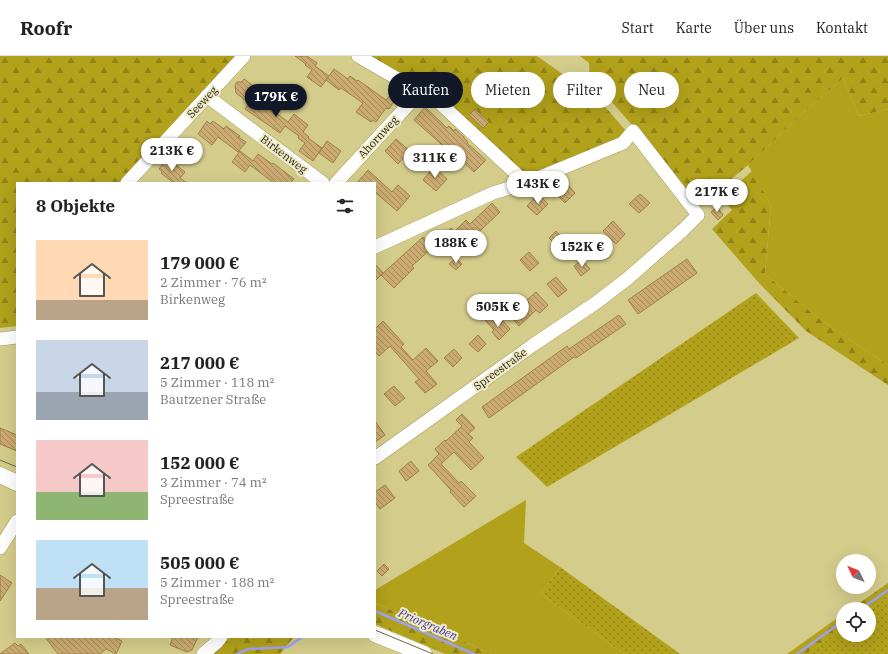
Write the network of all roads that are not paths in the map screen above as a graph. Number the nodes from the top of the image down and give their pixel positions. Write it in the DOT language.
graph roads {
  1 [pos="244,56"];
  2 [pos="358,56"];
  3 [pos="388,73"];
  4 [pos="207,96"];
  5 [pos="405,108"];
  6 [pos="445,108"];
  7 [pos="133,181"];
  8 [pos="322,182"];
  9 [pos="337,182"];
  10 [pos="526,183"];
  11 [pos="376,247"];
  12 [pos="16,337"];
  13 [pos="0,339"];
  14 [pos="376,457"];
  15 [pos="0,475"];
  16 [pos="16,483"];
  17 [pos="16,523"];
  18 [pos="0,548"];
  19 [pos="376,634"];
  20 [pos="220,638"];
  21 [pos="203,654"];
  22 [pos="424,654"];
  1 -- 4 [label="street, Seeweg"];
  2 -- 3 [label="street"];
  4 -- 7 [label="street, Seeweg"];
  4 -- 8 [label="street, Birkenweg"];
  5 -- 9 [label="street, Ahornweg"];
  6 -- 10 [label="street"];
  10 -- 11 [label="street"];
  10 -- 14 [label="street, Spreestraße"];
  12 -- 13 [label="street"];
  15 -- 16 [label="main road"];
  17 -- 18 [label="street"];
  19 -- 22 [label="main road"];
  20 -- 21 [label="street"];
}
